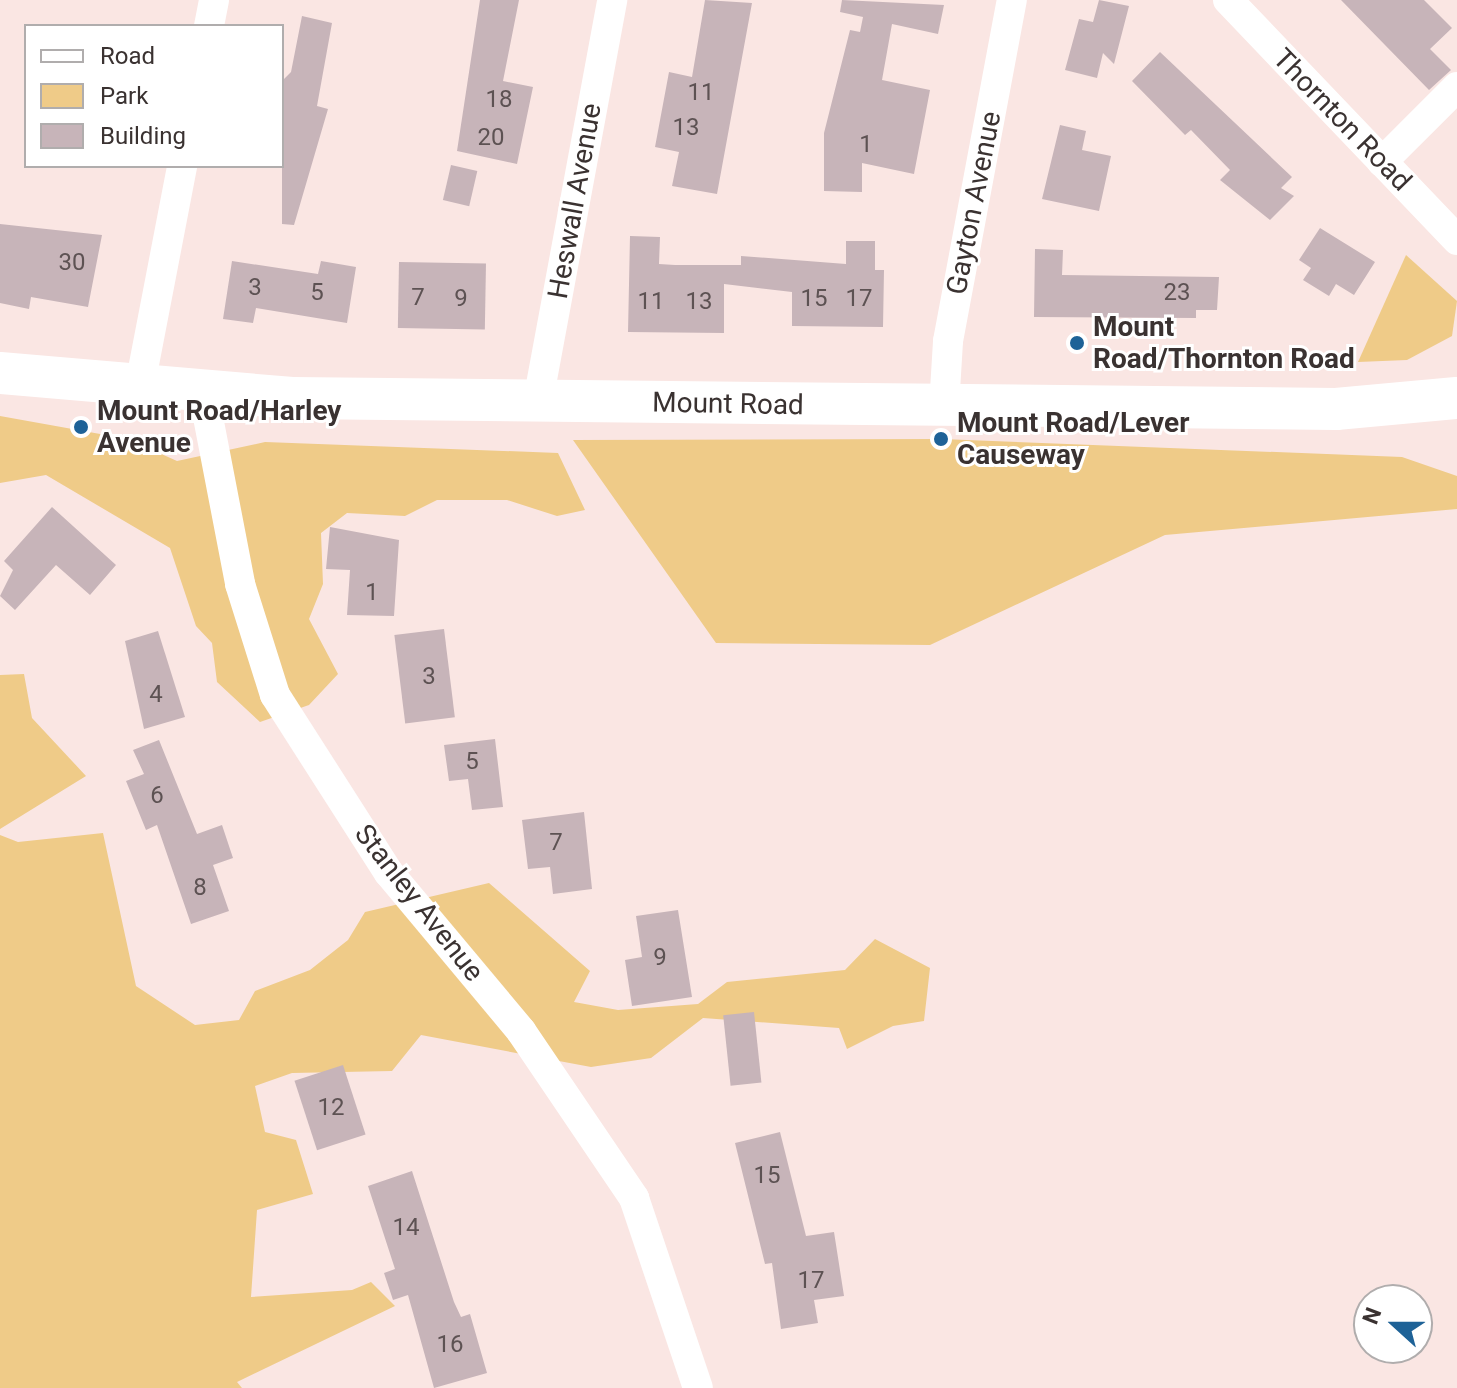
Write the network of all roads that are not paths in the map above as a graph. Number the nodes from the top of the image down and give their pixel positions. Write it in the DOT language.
graph roads {
  1 [pos="214,0"];
  2 [pos="612,0"];
  3 [pos="1012,0"];
  4 [pos="1228,0"];
  5 [pos="209,24"];
  6 [pos="1457,87"];
  7 [pos="1382,162"];
  8 [pos="182,168"];
  9 [pos="1457,240"];
  10 [pos="0,373"];
  11 [pos="140,385"];
  12 [pos="203,391"];
  13 [pos="1457,398"];
  14 [pos="538,401"];
  15 [pos="944,407"];
  16 [pos="698,1388"];
  1 -- 5 [label="street"];
  2 -- 14 [label="street, Heswall Avenue"];
  3 -- 15 [label="street, Gayton Avenue"];
  4 -- 7 [label="street, Thornton Road"];
  6 -- 7 [label="street"];
  7 -- 9 [label="street, Thornton Road"];
  8 -- 11 [label="street"];
  10 -- 11 [label="main road, Mount Road"];
  11 -- 12 [label="main road, Mount Road"];
  12 -- 14 [label="main road, Mount Road"];
  12 -- 16 [label="street, Stanley Avenue"];
  13 -- 15 [label="main road, Mount Road"];
  14 -- 15 [label="main road, Mount Road"];
}
